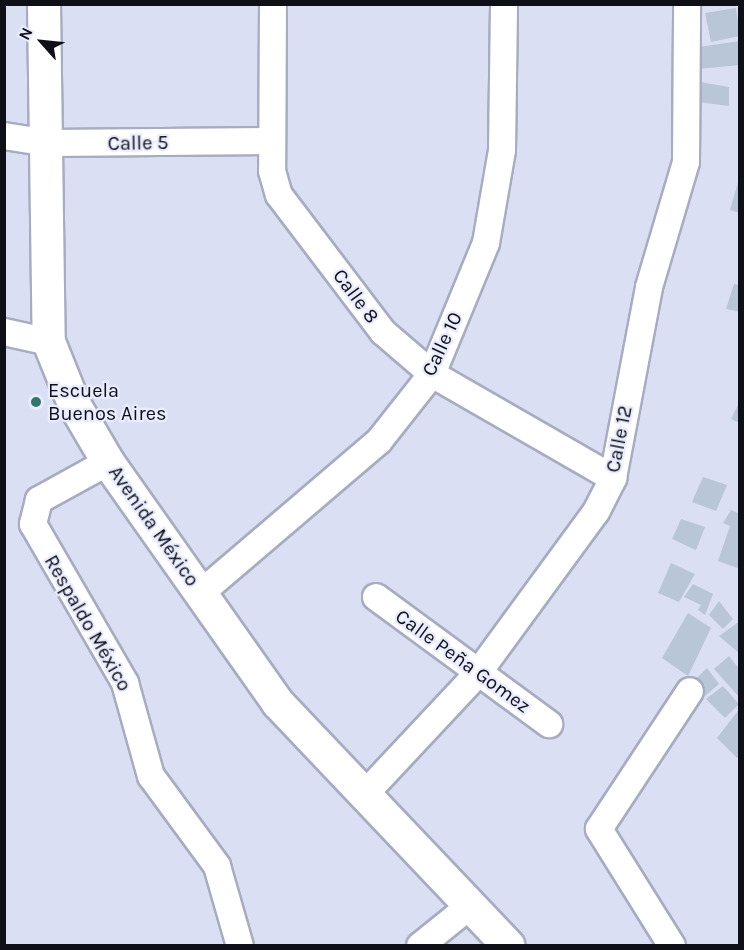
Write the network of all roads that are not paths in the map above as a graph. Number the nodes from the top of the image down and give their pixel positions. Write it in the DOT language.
graph roads {
  1 [pos="44,4"];
  2 [pos="273,4"];
  3 [pos="504,4"];
  4 [pos="687,4"];
  5 [pos="4,136"];
  6 [pos="271,141"];
  7 [pos="49,143"];
  8 [pos="4,332"];
  9 [pos="49,342"];
  10 [pos="432,374"];
  11 [pos="108,462"];
  12 [pos="613,478"];
  13 [pos="201,593"];
  14 [pos="376,597"];
  15 [pos="478,673"];
  16 [pos="690,691"];
  17 [pos="549,724"];
  18 [pos="364,795"];
  19 [pos="472,904"];
  20 [pos="240,945"];
  21 [pos="420,945"];
  22 [pos="510,945"];
  23 [pos="672,945"];
  1 -- 7 [label="street, Avenida México"];
  2 -- 6 [label="street, Calle 8"];
  3 -- 10 [label="street, Calle 10"];
  4 -- 12 [label="street, Calle 12"];
  5 -- 7 [label="street, Calle 5"];
  6 -- 7 [label="street, Calle 5"];
  6 -- 10 [label="street, Calle 8"];
  7 -- 9 [label="street, Avenida México"];
  8 -- 9 [label="street"];
  9 -- 11 [label="street, Avenida México"];
  10 -- 12 [label="street, Calle 8"];
  10 -- 13 [label="street, Calle 10"];
  11 -- 13 [label="street, Avenida México"];
  11 -- 20 [label="street, Respaldo México"];
  12 -- 15 [label="street, Calle 12"];
  13 -- 18 [label="street, Avenida México"];
  14 -- 15 [label="street, Calle Peña Gomez"];
  15 -- 17 [label="street, Calle Peña Gomez"];
  15 -- 18 [label="street, Calle 12"];
  16 -- 23 [label="street"];
  18 -- 19 [label="street, Avenida México"];
  19 -- 21 [label="street"];
  19 -- 22 [label="street, Avenida México"];
}
